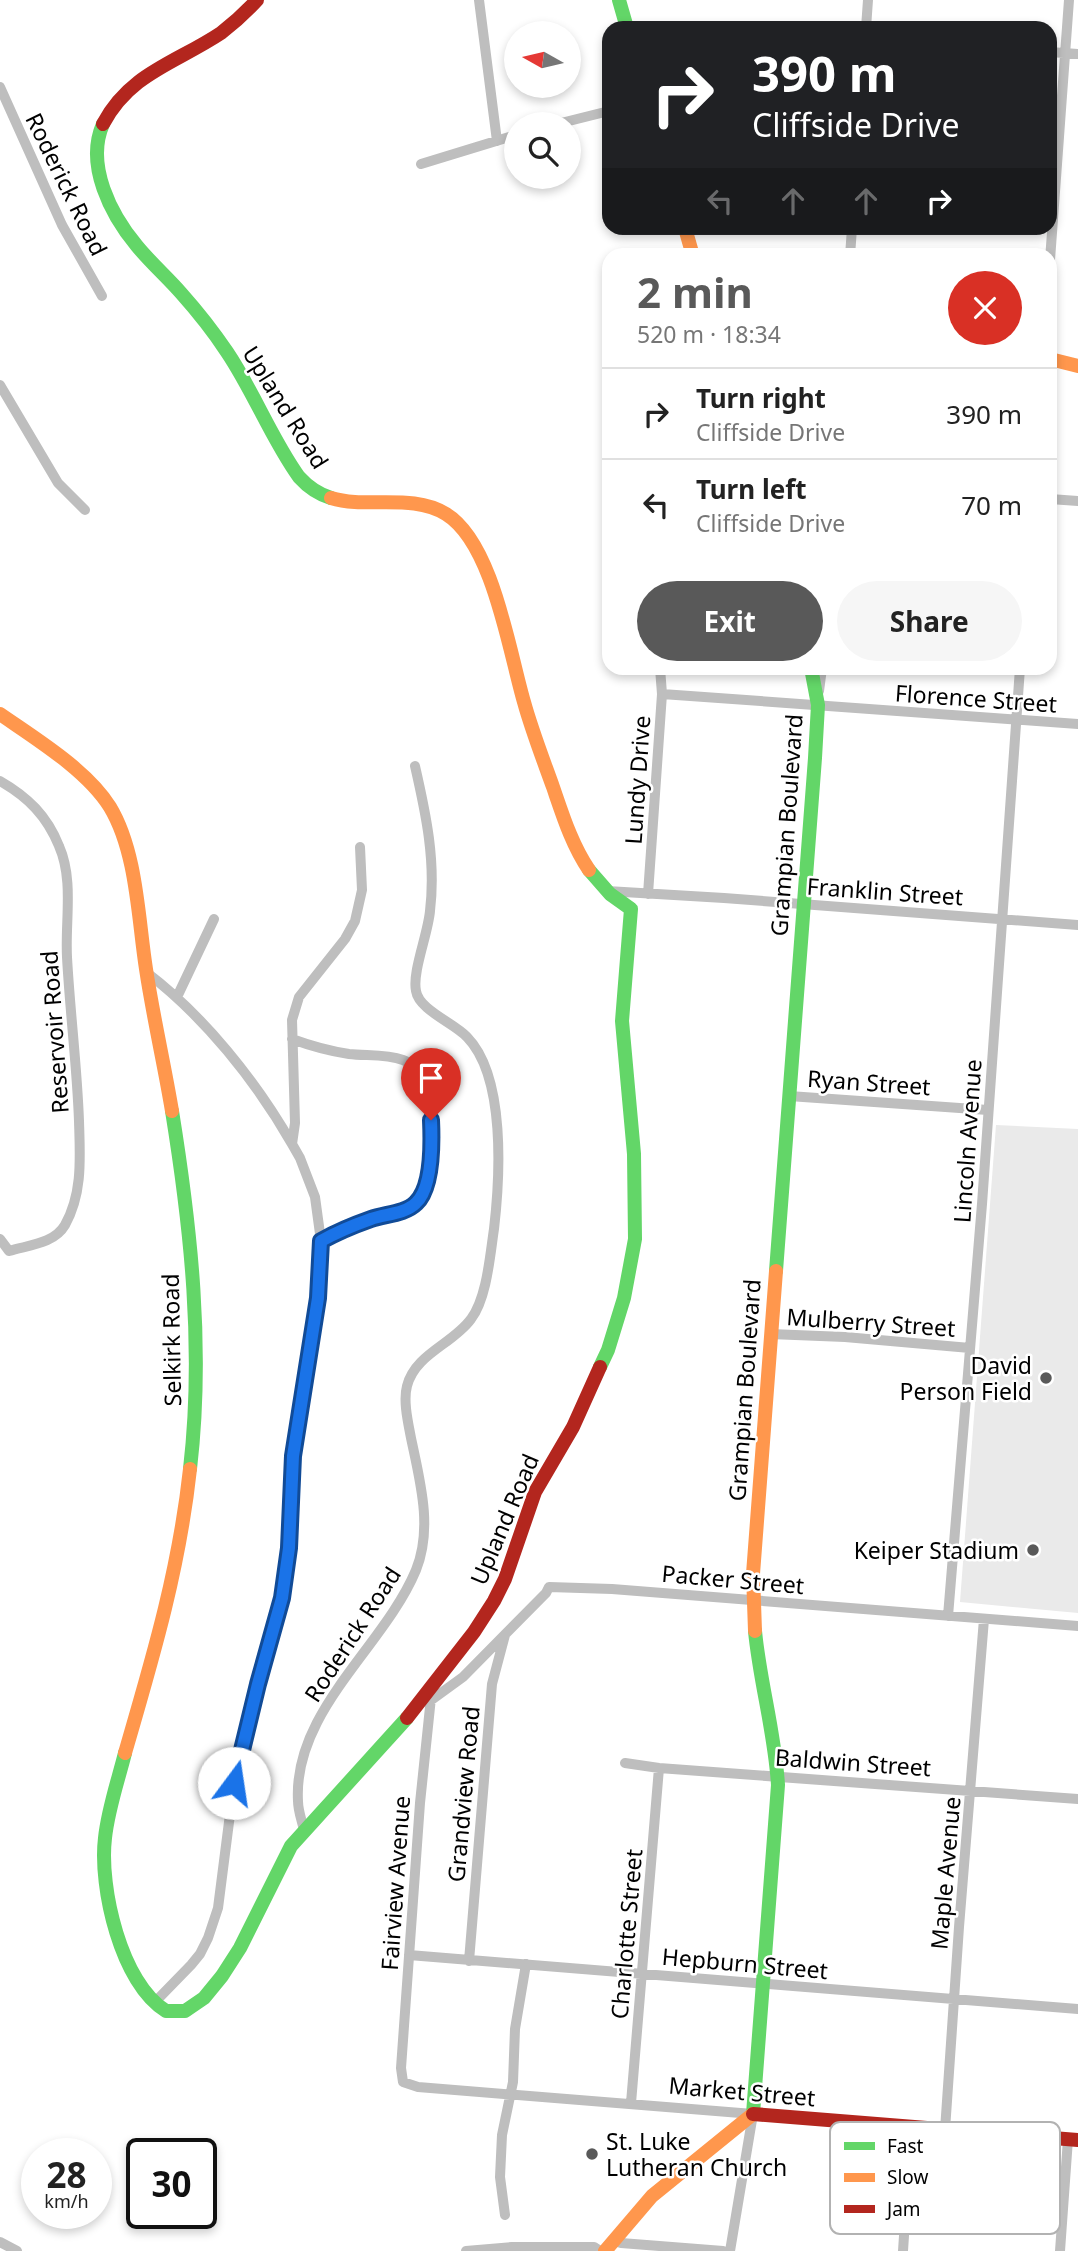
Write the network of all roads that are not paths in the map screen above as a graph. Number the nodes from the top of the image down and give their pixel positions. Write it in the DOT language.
graph roads {
  1 [pos="257,0"];
  2 [pos="479,0"];
  3 [pos="619,0"];
  4 [pos="868,0"];
  5 [pos="1069,0"];
  6 [pos="625,21"];
  7 [pos="866,21"];
  8 [pos="1057,52"];
  9 [pos="1065,53"];
  10 [pos="1078,54"];
  11 [pos="0,87"];
  12 [pos="602,113"];
  13 [pos="581,118"];
  14 [pos="504,139"];
  15 [pos="497,141"];
  16 [pos="1057,163"];
  17 [pos="421,164"];
  18 [pos="102,296"];
  19 [pos="1057,361"];
  20 [pos="1078,366"];
  21 [pos="0,385"];
  22 [pos="1057,500"];
  23 [pos="1078,501"];
  24 [pos="85,510"];
  25 [pos="661,675"];
  26 [pos="812,675"];
  27 [pos="821,675"];
  28 [pos="1019,675"];
  29 [pos="662,694"];
  30 [pos="818,705"];
  31 [pos="0,714"];
  32 [pos="1016,720"];
  33 [pos="1078,724"];
  34 [pos="415,766"];
  35 [pos="0,781"];
  36 [pos="360,847"];
  37 [pos="607,891"];
  38 [pos="648,894"];
  39 [pos="803,904"];
  40 [pos="214,919"];
  41 [pos="1002,919"];
  42 [pos="1078,925"];
  43 [pos="146,972"];
  44 [pos="177,997"];
  45 [pos="292,1039"];
  46 [pos="789,1096"];
  47 [pos="988,1110"];
  48 [pos="292,1144"];
  49 [pos="0,1239"];
  50 [pos="321,1241"];
  51 [pos="770,1334"];
  52 [pos="970,1348"];
  53 [pos="753,1602"];
  54 [pos="948,1616"];
  55 [pos="984,1619"];
  56 [pos="1078,1626"];
  57 [pos="506,1632"];
  58 [pos="431,1694"];
  59 [pos="625,1763"];
  60 [pos="659,1768"];
  61 [pos="778,1776"];
  62 [pos="971,1790"];
  63 [pos="1078,1799"];
  64 [pos="304,1830"];
  65 [pos="409,1955"];
  66 [pos="469,1961"];
  67 [pos="526,1964"];
  68 [pos="642,1974"];
  69 [pos="763,1983"];
  70 [pos="955,1998"];
  71 [pos="155,2003"];
  72 [pos="1078,2009"];
  73 [pos="403,2082"];
  74 [pos="510,2094"];
  75 [pos="631,2104"];
  76 [pos="752,2114"];
  77 [pos="843,2122"];
  78 [pos="946,2122"];
  79 [pos="1073,2140"];
  80 [pos="505,2215"];
  81 [pos="0,2242"];
  82 [pos="607,2248"];
  83 [pos="18,2251"];
  84 [pos="466,2251"];
  85 [pos="723,2251"];
  86 [pos="730,2251"];
  87 [pos="1060,2251"];
  1 -- 37 [label="street, Upland Road"];
  2 -- 15 [label="street"];
  3 -- 6 [label="street"];
  4 -- 7 [label="street"];
  5 -- 9 [label="street"];
  8 -- 9 [label="street"];
  9 -- 10 [label="street"];
  9 -- 16 [label="street"];
  11 -- 18 [label="street, Roderick Road"];
  12 -- 13 [label="street"];
  14 -- 15 [label="street"];
  15 -- 17 [label="street"];
  19 -- 20 [label="street"];
  21 -- 24 [label="street"];
  22 -- 23 [label="street"];
  25 -- 29 [label="street, Lundy Drive"];
  26 -- 30 [label="street, Grampian Boulevard"];
  27 -- 30 [label="street"];
  28 -- 32 [label="street, Lincoln Avenue"];
  29 -- 30 [label="street, Florence Street"];
  29 -- 38 [label="street, Lundy Drive"];
  30 -- 32 [label="street, Florence Street"];
  30 -- 39 [label="street, Grampian Boulevard"];
  31 -- 43 [label="street, Selkirk Road"];
  32 -- 33 [label="street, Florence Street"];
  32 -- 41 [label="street, Lincoln Avenue"];
  34 -- 64 [label="street, Roderick Road"];
  35 -- 49 [label="street, Reservoir Road"];
  36 -- 45 [label="street"];
  37 -- 38 [label="street"];
  37 -- 58 [label="street, Upland Road"];
  38 -- 39 [label="street, Franklin Street"];
  39 -- 41 [label="street, Franklin Street"];
  39 -- 46 [label="street, Grampian Boulevard"];
  40 -- 44 [label="street"];
  41 -- 42 [label="street, Franklin Street"];
  41 -- 47 [label="street, Lincoln Avenue"];
  43 -- 44 [label="street"];
  43 -- 71 [label="street, Selkirk Road"];
  44 -- 48 [label="street"];
  45 -- 48 [label="street"];
  45 -- 50 [label="street"];
  46 -- 47 [label="street, Ryan Street"];
  46 -- 51 [label="street, Grampian Boulevard"];
  47 -- 52 [label="street, Lincoln Avenue"];
  48 -- 50 [label="street"];
  50 -- 71 [label="street"];
  51 -- 52 [label="street, Mulberry Street"];
  51 -- 53 [label="street, Grampian Boulevard"];
  52 -- 54 [label="street, Lincoln Avenue"];
  53 -- 54 [label="street, Packer Street"];
  53 -- 57 [label="street, Packer Street"];
  53 -- 61 [label="street, Grampian Boulevard"];
  54 -- 55 [label="street, Packer Street"];
  55 -- 56 [label="street, Packer Street"];
  55 -- 62 [label="street, Maple Avenue"];
  57 -- 58 [label="street, Packer Street"];
  57 -- 66 [label="street, Grandview Road"];
  58 -- 64 [label="street, Upland Road"];
  58 -- 65 [label="street, Fairview Avenue"];
  59 -- 60 [label="street, Baldwin Street"];
  60 -- 61 [label="street, Baldwin Street"];
  60 -- 68 [label="street, Charlotte Street"];
  61 -- 62 [label="street, Baldwin Street"];
  61 -- 69 [label="street, Grampian Boulevard"];
  62 -- 63 [label="street, Baldwin Street"];
  62 -- 70 [label="street, Maple Avenue"];
  64 -- 71 [label="street, Upland Road"];
  65 -- 66 [label="street, Hepburn Street"];
  65 -- 73 [label="street, Fairview Avenue"];
  66 -- 67 [label="street, Hepburn Street"];
  67 -- 68 [label="street, Hepburn Street"];
  67 -- 74 [label="street"];
  68 -- 69 [label="street, Hepburn Street"];
  68 -- 75 [label="street, Charlotte Street"];
  69 -- 70 [label="street, Hepburn Street"];
  69 -- 76 [label="street, Grampian Boulevard"];
  70 -- 72 [label="street, Hepburn Street"];
  70 -- 78 [label="street, Maple Avenue"];
  73 -- 74 [label="street, Market Street"];
  74 -- 75 [label="street, Market Street"];
  74 -- 80 [label="street"];
  75 -- 76 [label="street, Market Street"];
  76 -- 77 [label="street, Market Street"];
  76 -- 82 [label="street"];
  76 -- 86 [label="street"];
  79 -- 87 [label="street"];
  81 -- 83 [label="street"];
  82 -- 84 [label="street"];
  82 -- 85 [label="street"];
}
